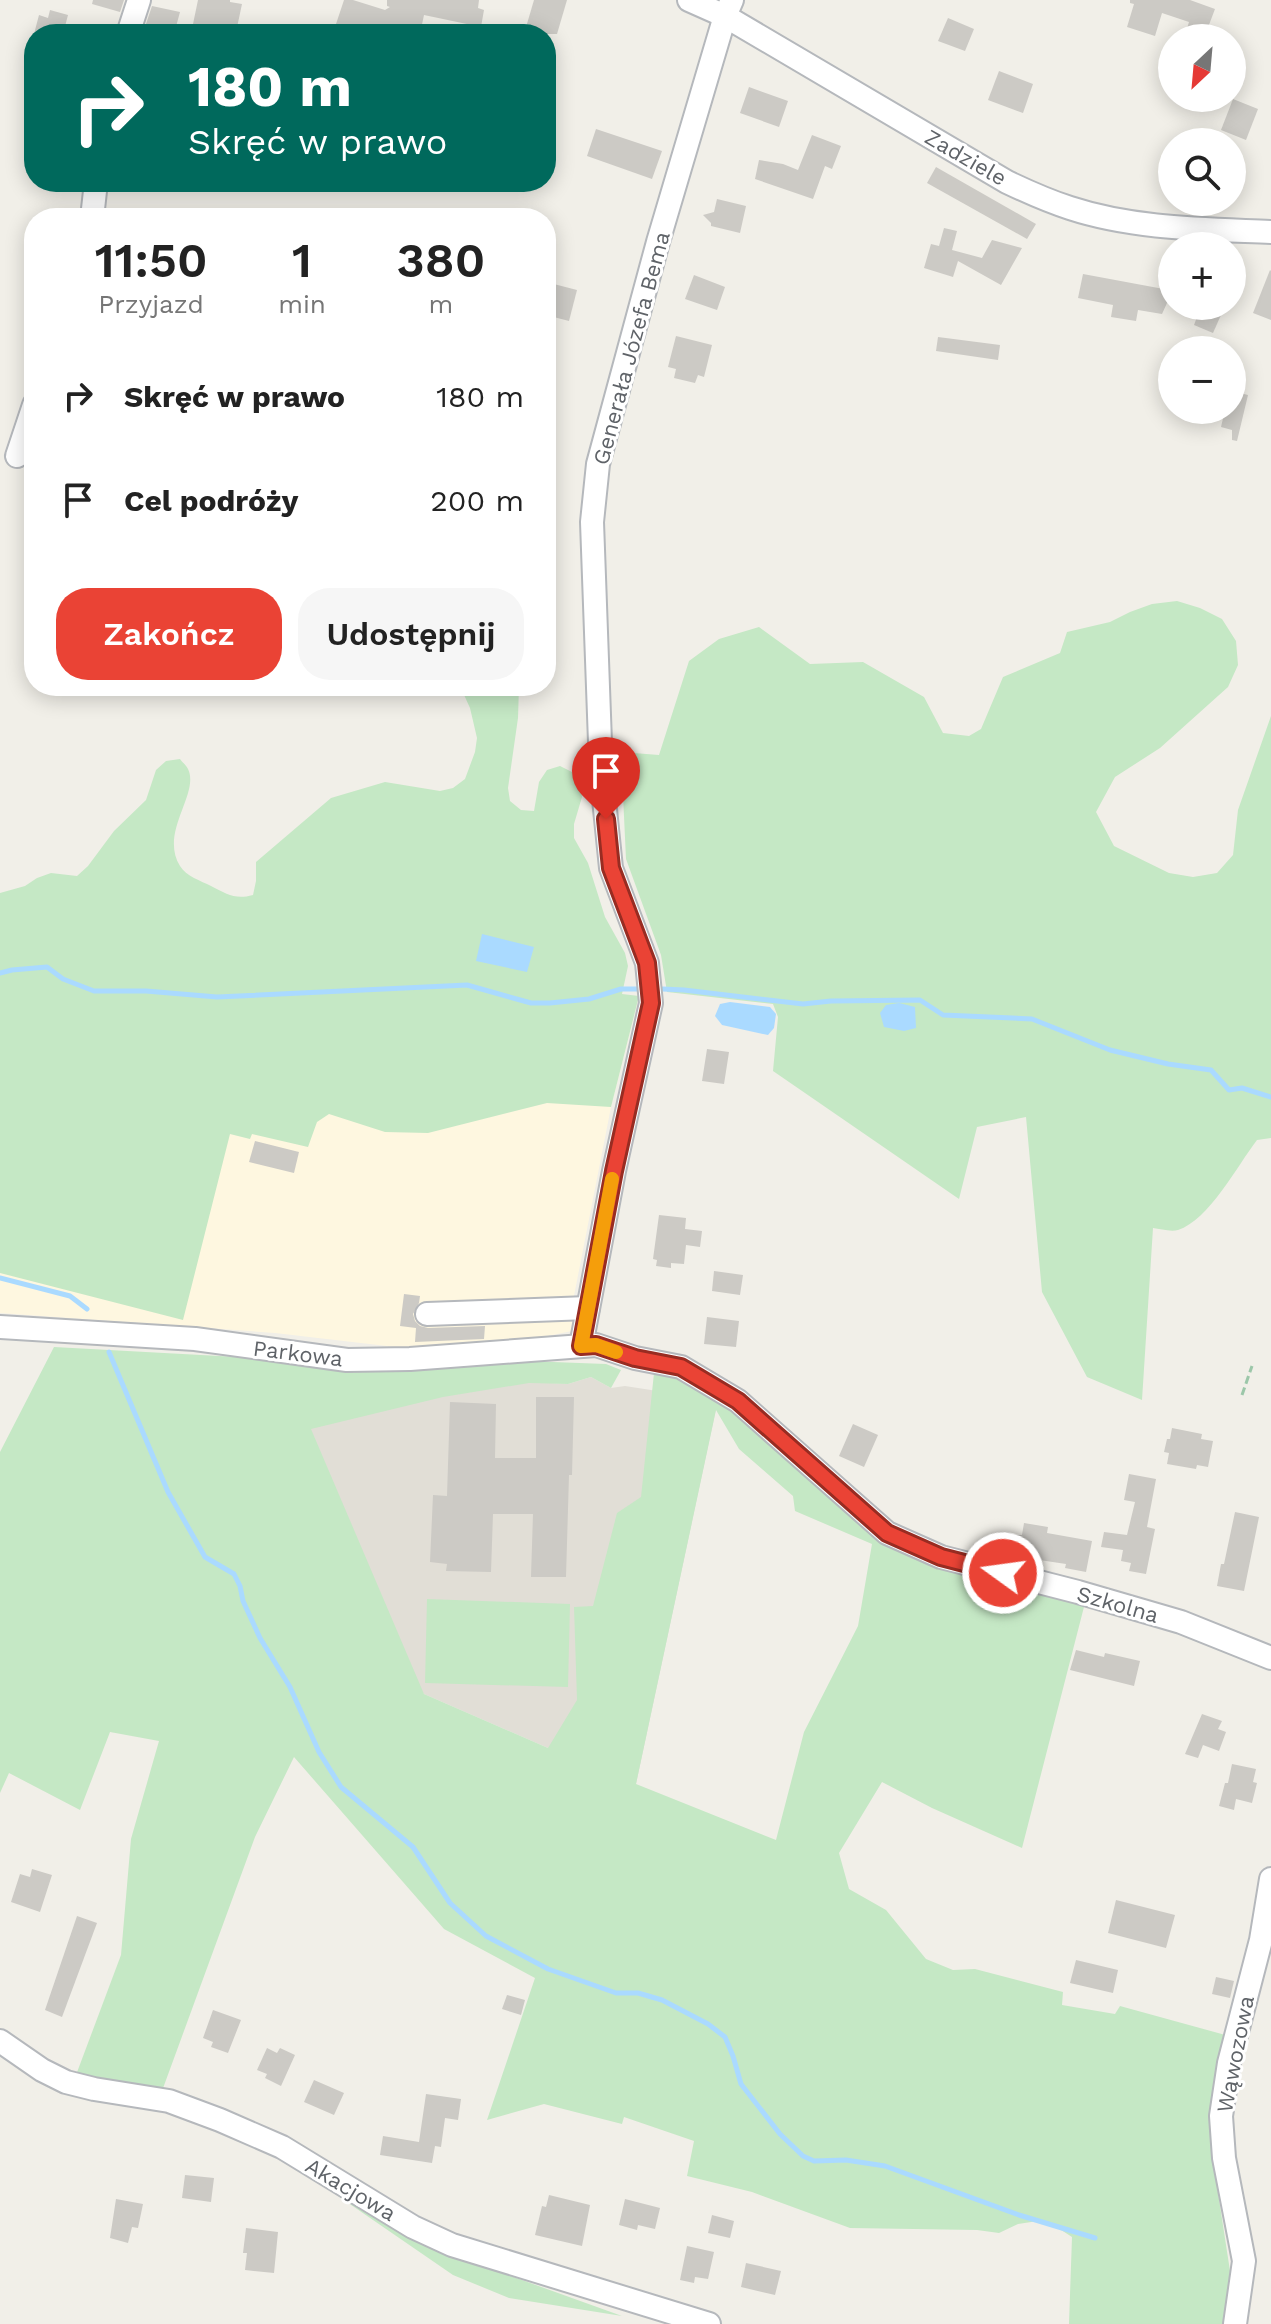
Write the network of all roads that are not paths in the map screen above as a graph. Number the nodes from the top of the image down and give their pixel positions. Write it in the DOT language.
graph roads {
  1 [pos="139,0"];
  2 [pos="689,0"];
  3 [pos="728,8"];
  4 [pos="131,24"];
  5 [pos="1271,232"];
  6 [pos="24,435"];
  7 [pos="17,456"];
  8 [pos="588,1308"];
  9 [pos="427,1314"];
  10 [pos="0,1327"];
  11 [pos="588,1346"];
  12 [pos="1271,1658"];
  13 [pos="1271,1879"];
  14 [pos="0,2041"];
  15 [pos="709,2324"];
  16 [pos="1235,2324"];
  1 -- 4 [label="street"];
  2 -- 3 [label="street, Zadziele"];
  3 -- 5 [label="street, Zadziele"];
  3 -- 8 [label="street, Generała Józefa Bema"];
  6 -- 7 [label="street"];
  8 -- 9 [label="street"];
  8 -- 11 [label="street, Generała Józefa Bema"];
  10 -- 11 [label="street, Parkowa"];
  11 -- 12 [label="street, Szkolna"];
  13 -- 16 [label="street, Wąwozowa"];
  14 -- 15 [label="street, Akacjowa"];
}
